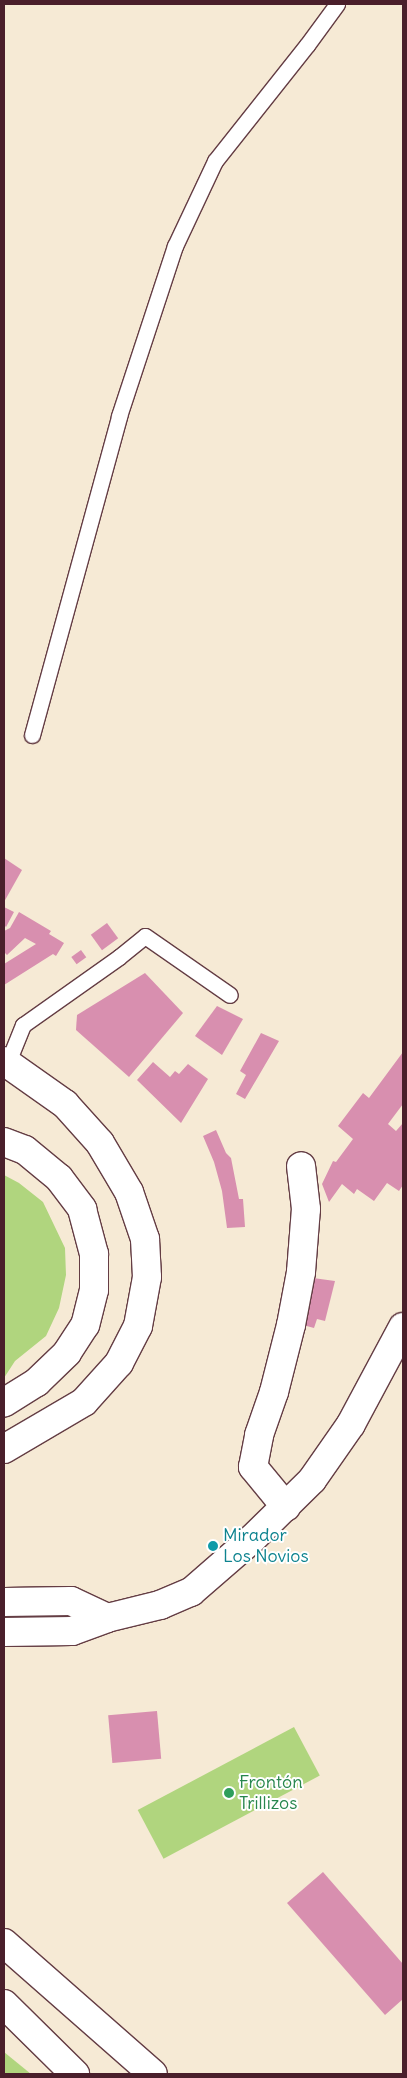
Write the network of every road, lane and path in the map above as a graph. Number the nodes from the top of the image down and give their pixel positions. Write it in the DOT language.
graph roads {
  1 [pos="336,4"];
  2 [pos="32,735"];
  3 [pos="230,996"];
  4 [pos="6,1061"];
  5 [pos="4,1142"];
  6 [pos="301,1166"];
  7 [pos="403,1327"];
  8 [pos="4,1404"];
  9 [pos="4,1449"];
  10 [pos="286,1507"];
  11 [pos="4,1602"];
  12 [pos="108,1618"];
  13 [pos="4,1632"];
  14 [pos="4,1943"];
  15 [pos="4,2004"];
  16 [pos="75,2074"];
  17 [pos="152,2074"];
  1 -- 2 [label="lane"];
  3 -- 4 [label="lane"];
  4 -- 9 [label="main road"];
  5 -- 8 [label="main road"];
  6 -- 10 [label="main road"];
  7 -- 10 [label="main road"];
  10 -- 12 [label="main road"];
  11 -- 12 [label="main road"];
  12 -- 13 [label="main road"];
  14 -- 17 [label="main road"];
  15 -- 16 [label="main road"];
}
